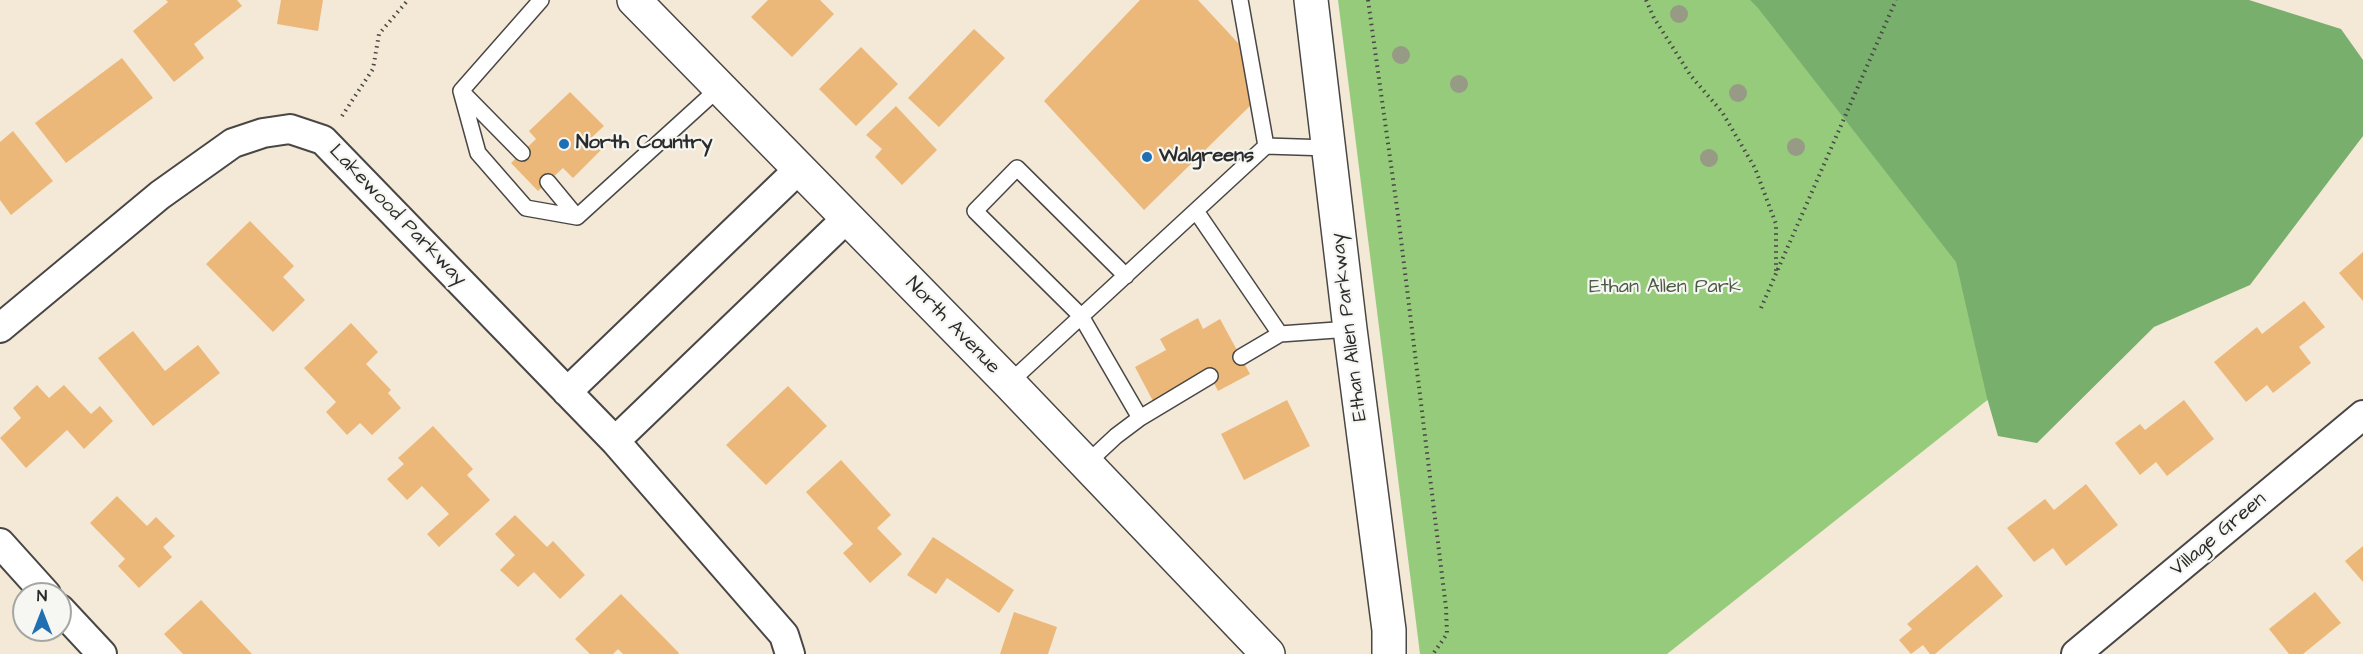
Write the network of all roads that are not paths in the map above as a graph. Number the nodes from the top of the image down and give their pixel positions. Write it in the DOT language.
graph roads {
  1 [pos="541,0"];
  2 [pos="634,0"];
  3 [pos="1239,0"];
  4 [pos="1311,0"];
  5 [pos="719,88"];
  6 [pos="460,91"];
  7 [pos="1266,146"];
  8 [pos="1329,148"];
  9 [pos="522,153"];
  10 [pos="799,169"];
  11 [pos="548,182"];
  12 [pos="1196,211"];
  13 [pos="578,216"];
  14 [pos="847,218"];
  15 [pos="1126,276"];
  16 [pos="1082,316"];
  17 [pos="0,328"];
  18 [pos="1350,329"];
  19 [pos="1280,334"];
  20 [pos="1241,357"];
  21 [pos="1210,376"];
  22 [pos="1009,383"];
  23 [pos="567,392"];
  24 [pos="2363,415"];
  25 [pos="1140,418"];
  26 [pos="615,441"];
  27 [pos="1086,464"];
  28 [pos="0,543"];
  29 [pos="35,582"];
  30 [pos="72,622"];
  31 [pos="102,654"];
  32 [pos="790,654"];
  33 [pos="1268,654"];
  34 [pos="1389,654"];
  35 [pos="2076,654"];
  1 -- 6 [label="lane"];
  2 -- 5 [label="main road, North Avenue"];
  3 -- 7 [label="lane"];
  4 -- 8 [label="main road, Ethan Allen Parkway"];
  5 -- 10 [label="main road, North Avenue"];
  5 -- 13 [label="lane"];
  6 -- 9 [label="lane"];
  6 -- 13 [label="lane"];
  7 -- 8 [label="lane"];
  7 -- 12 [label="lane"];
  8 -- 18 [label="main road, Ethan Allen Parkway"];
  10 -- 14 [label="main road, North Avenue"];
  10 -- 23 [label="street"];
  11 -- 13 [label="lane"];
  12 -- 15 [label="lane"];
  12 -- 19 [label="lane"];
  14 -- 22 [label="main road, North Avenue"];
  14 -- 26 [label="street"];
  15 -- 16 [label="lane"];
  15 -- 16 [label="lane"];
  16 -- 22 [label="lane"];
  16 -- 25 [label="lane"];
  17 -- 23 [label="street, Lakewood Parkway"];
  18 -- 19 [label="lane"];
  18 -- 34 [label="main road, Ethan Allen Parkway"];
  19 -- 20 [label="lane"];
  21 -- 25 [label="lane"];
  22 -- 27 [label="main road, North Avenue"];
  23 -- 26 [label="street, Lakewood Parkway"];
  24 -- 35 [label="street, Village Green"];
  25 -- 27 [label="lane"];
  26 -- 32 [label="street, Lakewood Parkway"];
  27 -- 33 [label="main road, North Avenue"];
  28 -- 29 [label="street"];
  30 -- 31 [label="street"];
}
